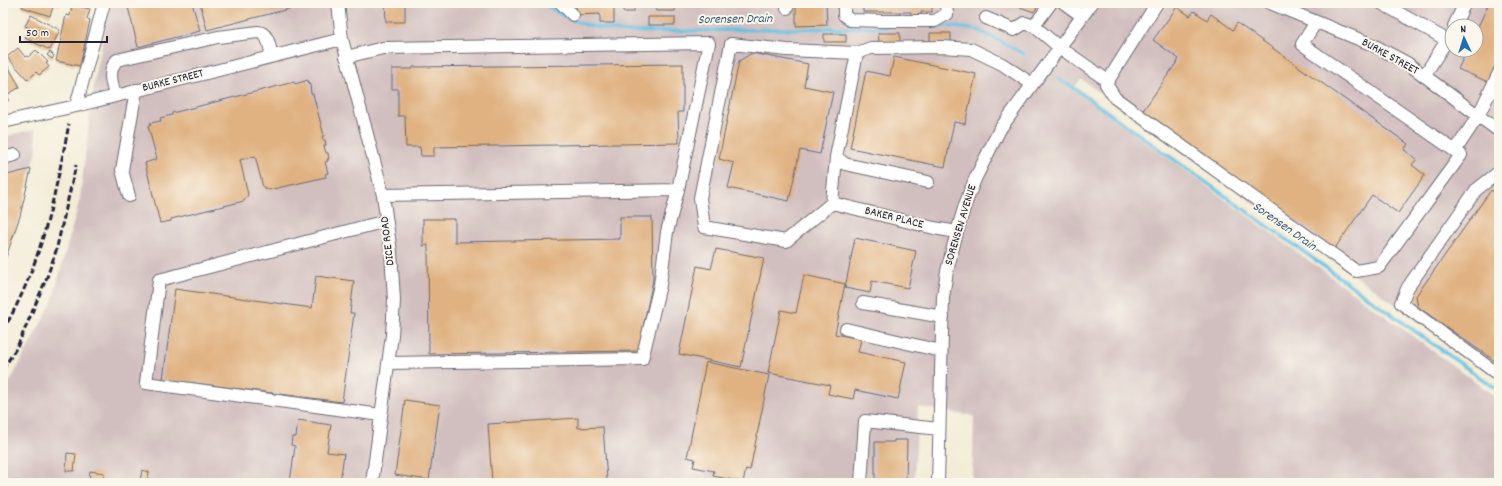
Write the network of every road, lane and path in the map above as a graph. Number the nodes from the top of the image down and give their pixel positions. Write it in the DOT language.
graph roads {
  1 [pos="104,3"];
  2 [pos="338,3"];
  3 [pos="561,3"];
  4 [pos="844,3"];
  5 [pos="946,3"];
  6 [pos="1051,3"];
  7 [pos="1064,3"];
  8 [pos="1092,3"];
  9 [pos="1157,3"];
  10 [pos="1270,3"];
  11 [pos="1381,3"];
  12 [pos="1465,3"];
  13 [pos="1283,5"];
  14 [pos="573,15"];
  15 [pos="1082,16"];
  16 [pos="986,18"];
  17 [pos="1458,18"];
  18 [pos="1316,22"];
  19 [pos="1034,26"];
  20 [pos="1444,32"];
  21 [pos="342,39"];
  22 [pos="1444,44"];
  23 [pos="1059,47"];
  24 [pos="857,53"];
  25 [pos="272,56"];
  26 [pos="346,57"];
  27 [pos="1499,73"];
  28 [pos="1424,76"];
  29 [pos="1108,81"];
  30 [pos="1032,84"];
  31 [pos="136,90"];
  32 [pos="115,96"];
  33 [pos="76,106"];
  34 [pos="1478,116"];
  35 [pos="3,122"];
  36 [pos="1499,131"];
  37 [pos="1455,151"];
  38 [pos="836,157"];
  39 [pos="1499,172"];
  40 [pos="928,182"];
  41 [pos="678,190"];
  42 [pos="383,195"];
  43 [pos="129,196"];
  44 [pos="832,203"];
  45 [pos="386,221"];
  46 [pos="957,232"];
  47 [pos="863,303"];
  48 [pos="943,317"];
  49 [pos="846,329"];
  50 [pos="942,351"];
  51 [pos="388,363"];
  52 [pos="1499,375"];
  53 [pos="381,415"];
  54 [pos="939,429"];
  55 [pos="372,483"];
  56 [pos="861,483"];
  57 [pos="938,483"];
  1 -- 33 [label="street"];
  2 -- 21 [label="street, DICE ROAD"];
  3 -- 14 [label="street"];
  4 -- 5 [label="street"];
  6 -- 19 [label="street"];
  7 -- 15 [label="street"];
  8 -- 15 [label="street, SORENSEN AVENUE"];
  9 -- 29 [label="street"];
  10 -- 13 [label="street, BURKE STREET"];
  11 -- 20 [label="street"];
  12 -- 17 [label="street"];
  13 -- 18 [label="street, BURKE STREET"];
  15 -- 23 [label="street, SORENSEN AVENUE"];
  16 -- 19 [label="street"];
  18 -- 28 [label="street, BURKE STREET"];
  18 -- 37 [label="street"];
  19 -- 23 [label="street"];
  21 -- 25 [label="street, BURKE STREET"];
  21 -- 26 [label="street, DICE ROAD"];
  22 -- 28 [label="street"];
  23 -- 29 [label="street"];
  23 -- 30 [label="street, SORENSEN AVENUE"];
  24 -- 30 [label="street"];
  24 -- 38 [label="street"];
  24 -- 44 [label="street"];
  25 -- 31 [label="street, BURKE STREET"];
  25 -- 32 [label="street"];
  26 -- 41 [label="street"];
  26 -- 42 [label="street, DICE ROAD"];
  27 -- 34 [label="street"];
  28 -- 34 [label="street, BURKE STREET"];
  29 -- 37 [label="street"];
  30 -- 46 [label="street, SORENSEN AVENUE"];
  31 -- 32 [label="street, BURKE STREET"];
  31 -- 43 [label="street"];
  32 -- 33 [label="street, BURKE STREET"];
  33 -- 35 [label="street, BURKE STREET"];
  34 -- 36 [label="street, BURKE STREET"];
  34 -- 37 [label="street"];
  38 -- 40 [label="street"];
  38 -- 44 [label="street"];
  39 -- 52 [label="street"];
  41 -- 42 [label="street"];
  41 -- 51 [label="street"];
  42 -- 45 [label="street, DICE ROAD"];
  44 -- 46 [label="street, BAKER PLACE"];
  45 -- 51 [label="street, DICE ROAD"];
  45 -- 53 [label="street"];
  46 -- 48 [label="street, SORENSEN AVENUE"];
  47 -- 48 [label="street"];
  48 -- 50 [label="street, SORENSEN AVENUE"];
  49 -- 50 [label="street"];
  50 -- 54 [label="street, SORENSEN AVENUE"];
  51 -- 53 [label="street, DICE ROAD"];
  53 -- 55 [label="street, DICE ROAD"];
  54 -- 56 [label="street"];
  54 -- 57 [label="street, SORENSEN AVENUE"];
}
